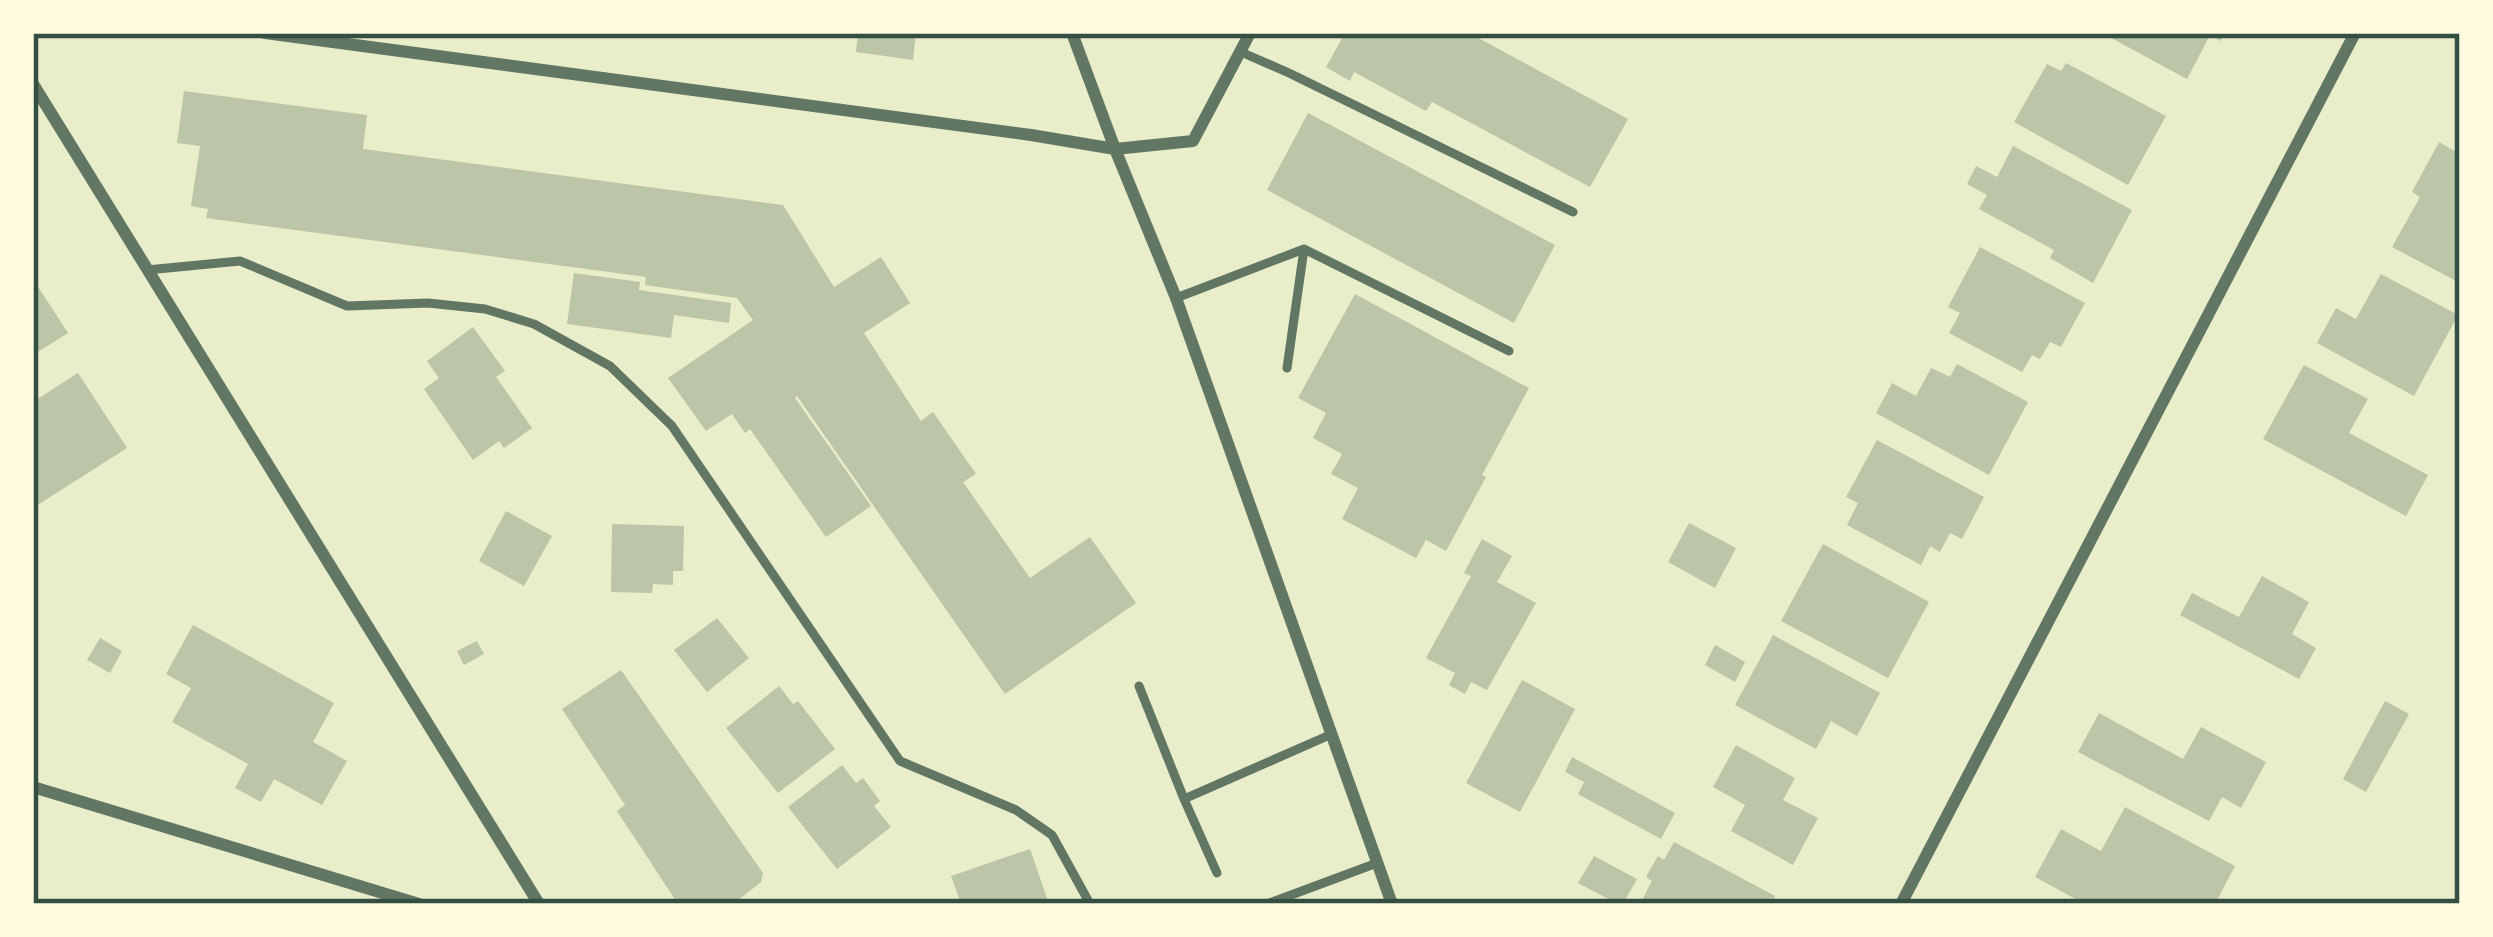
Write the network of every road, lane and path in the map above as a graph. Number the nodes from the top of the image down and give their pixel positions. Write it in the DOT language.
graph roads {
  1 [pos="265,33"];
  2 [pos="1072,33"];
  3 [pos="1250,33"];
  4 [pos="2355,33"];
  5 [pos="1241,52"];
  6 [pos="33,84"];
  7 [pos="1115,149"];
  8 [pos="1573,212"];
  9 [pos="1304,249"];
  10 [pos="147,270"];
  11 [pos="1176,298"];
  12 [pos="1509,351"];
  13 [pos="1287,368"];
  14 [pos="1139,686"];
  15 [pos="1331,734"];
  16 [pos="33,787"];
  17 [pos="1184,799"];
  18 [pos="1378,863"];
  19 [pos="1217,873"];
  20 [pos="419,904"];
  21 [pos="539,904"];
  22 [pos="1090,904"];
  23 [pos="1267,904"];
  24 [pos="1392,904"];
  25 [pos="1901,904"];
  1 -- 7 [label="street"];
  2 -- 7 [label="street"];
  3 -- 5 [label="street"];
  4 -- 25 [label="street"];
  5 -- 7 [label="street"];
  5 -- 8 [label="lane"];
  6 -- 10 [label="street"];
  7 -- 11 [label="street"];
  9 -- 11 [label="lane"];
  9 -- 12 [label="lane"];
  9 -- 13 [label="lane"];
  10 -- 21 [label="street"];
  10 -- 22 [label="lane"];
  11 -- 15 [label="street"];
  14 -- 17 [label="lane"];
  15 -- 17 [label="lane"];
  15 -- 18 [label="street"];
  16 -- 20 [label="street"];
  17 -- 19 [label="lane"];
  18 -- 23 [label="lane"];
  18 -- 24 [label="street"];
}
